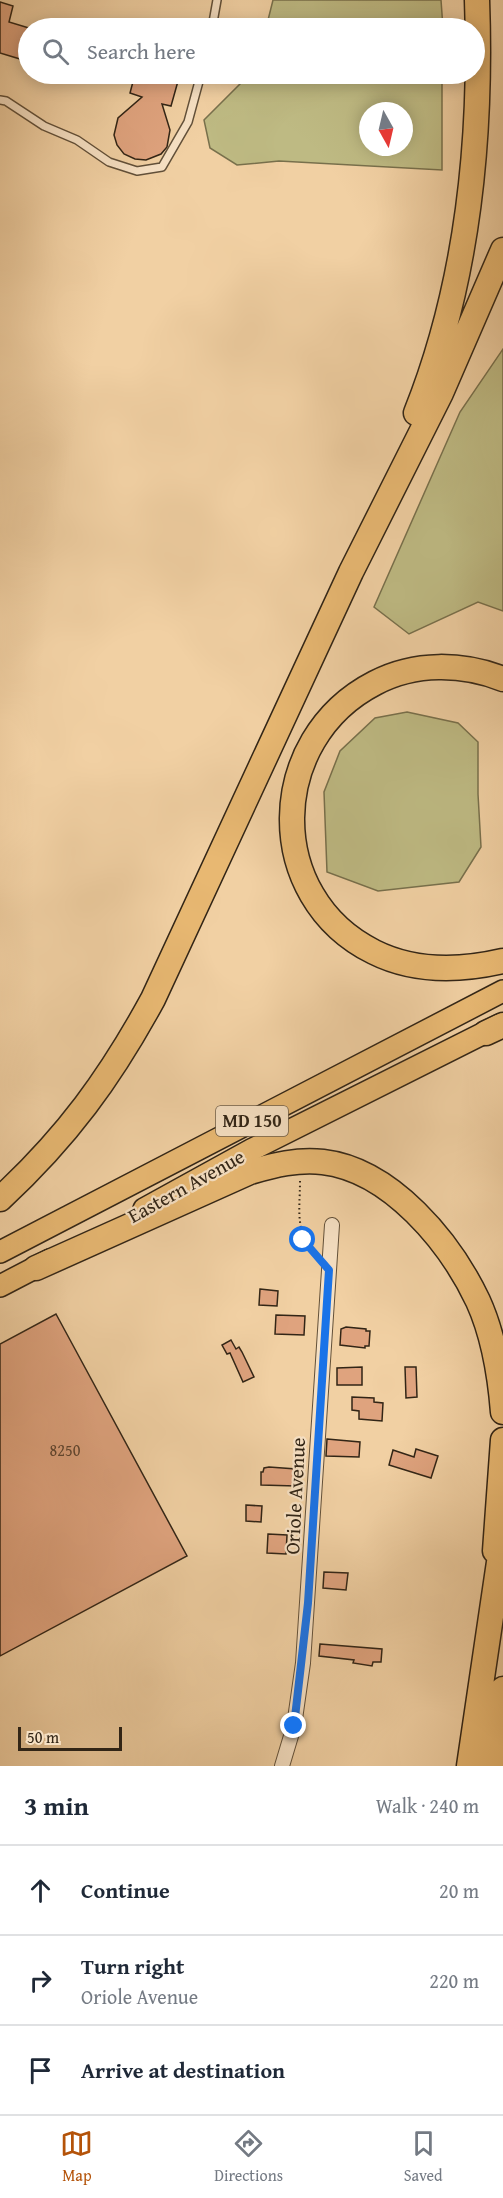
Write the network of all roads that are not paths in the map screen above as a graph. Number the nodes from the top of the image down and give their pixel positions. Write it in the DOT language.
graph roads {
  1 [pos="217,0"];
  2 [pos="477,0"];
  3 [pos="214,18"];
  4 [pos="477,18"];
  5 [pos="198,84"];
  6 [pos="478,84"];
  7 [pos="0,100"];
  8 [pos="503,250"];
  9 [pos="351,572"];
  10 [pos="503,679"];
  11 [pos="503,961"];
  12 [pos="503,991"];
  13 [pos="497,1027"];
  14 [pos="0,1199"];
  15 [pos="333,1225"];
  16 [pos="40,1231"];
  17 [pos="0,1251"];
  18 [pos="0,1264"];
  19 [pos="36,1268"];
  20 [pos="0,1286"];
  21 [pos="503,1412"];
  22 [pos="503,1440"];
  23 [pos="503,1535"];
  24 [pos="488,1638"];
  25 [pos="503,1689"];
  26 [pos="282,1766"];
  27 [pos="469,1766"];
  28 [pos="492,1766"];
  1 -- 3 [label="lane"];
  2 -- 4 [label="highway"];
  5 -- 7 [label="lane"];
  6 -- 9 [label="highway"];
  8 -- 9 [label="highway"];
  9 -- 14 [label="highway"];
  10 -- 11 [label="highway"];
  12 -- 16 [label="main road, Eastern Avenue / MD 150"];
  13 -- 19 [label="main road, Eastern Avenue / MD 150"];
  15 -- 26 [label="street, Oriole Avenue"];
  16 -- 17 [label="main road, Eastern Avenue / MD 150"];
  16 -- 18 [label="main road"];
  19 -- 20 [label="main road, Eastern Avenue / MD 150"];
  19 -- 21 [label="highway"];
  22 -- 24 [label="highway"];
  23 -- 24 [label="highway"];
  24 -- 27 [label="highway"];
  25 -- 28 [label="highway"];
}
